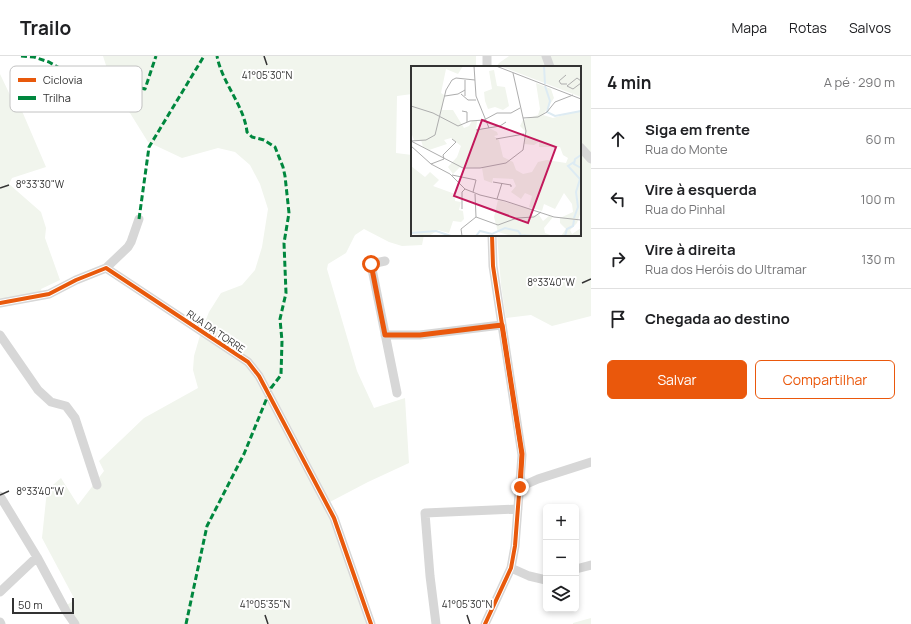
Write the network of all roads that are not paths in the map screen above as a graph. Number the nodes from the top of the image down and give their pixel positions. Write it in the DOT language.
graph roads {
  1 [pos="546,56"];
  2 [pos="550,66"];
  3 [pos="581,148"];
  4 [pos="591,159"];
  5 [pos="138,219"];
  6 [pos="492,236"];
  7 [pos="385,261"];
  8 [pos="106,268"];
  9 [pos="0,303"];
  10 [pos="502,325"];
  11 [pos="0,335"];
  12 [pos="385,335"];
  13 [pos="397,393"];
  14 [pos="591,462"];
  15 [pos="97,485"];
  16 [pos="520,487"];
  17 [pos="0,496"];
  18 [pos="518,508"];
  19 [pos="37,557"];
  20 [pos="591,564"];
  21 [pos="511,568"];
  22 [pos="579,568"];
  23 [pos="543,579"];
  24 [pos="0,592"];
  25 [pos="75,624"];
  26 [pos="371,624"];
  27 [pos="436,624"];
  28 [pos="485,624"];
  1 -- 2 [label="street"];
  3 -- 4 [label="street"];
  5 -- 8 [label="street"];
  6 -- 10 [label="street"];
  7 -- 12 [label="street"];
  8 -- 9 [label="street"];
  8 -- 26 [label="street, RUA DA TORRE"];
  10 -- 12 [label="street"];
  10 -- 16 [label="street"];
  11 -- 15 [label="street"];
  12 -- 13 [label="street"];
  14 -- 16 [label="street"];
  16 -- 18 [label="street"];
  17 -- 19 [label="street"];
  18 -- 21 [label="street"];
  18 -- 27 [label="street"];
  19 -- 24 [label="street"];
  19 -- 25 [label="street"];
  20 -- 22 [label="street"];
  21 -- 23 [label="street"];
  21 -- 28 [label="street"];
}
